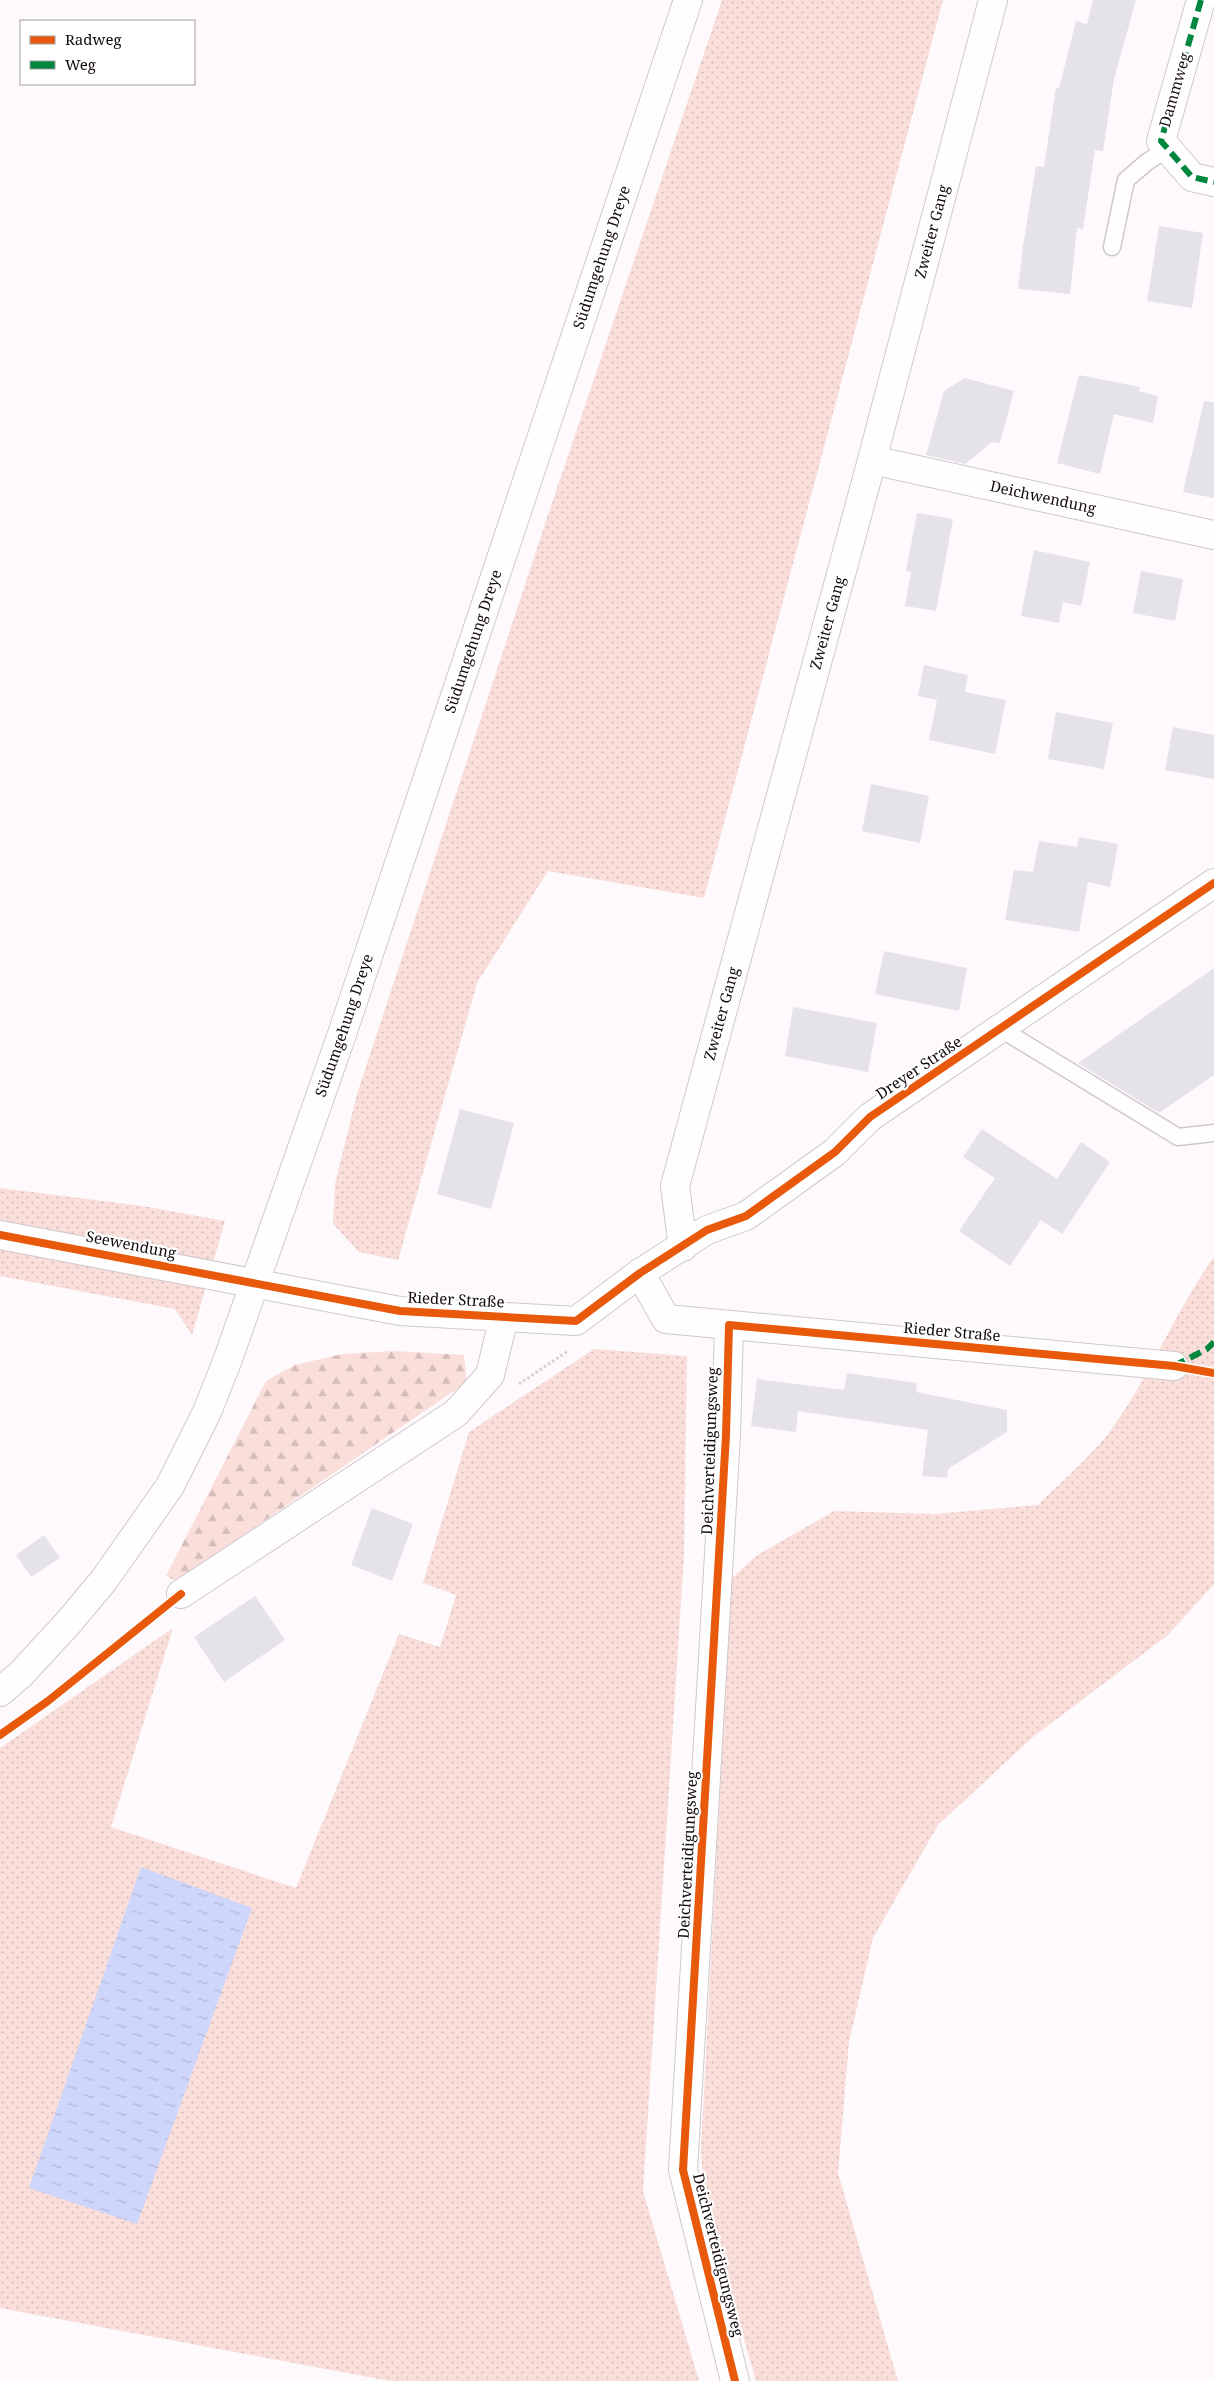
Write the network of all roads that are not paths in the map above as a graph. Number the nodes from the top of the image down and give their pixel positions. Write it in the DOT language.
graph roads {
  1 [pos="688,0"];
  2 [pos="993,0"];
  3 [pos="1201,0"];
  4 [pos="1168,149"];
  5 [pos="1214,182"];
  6 [pos="1112,247"];
  7 [pos="872,460"];
  8 [pos="1214,534"];
  9 [pos="1214,883"];
  10 [pos="1001,1029"];
  11 [pos="1214,1133"];
  12 [pos="0,1234"];
  13 [pos="683,1247"];
  14 [pos="640,1273"];
  15 [pos="256,1282"];
  16 [pos="504,1316"];
  17 [pos="728,1325"];
  18 [pos="1174,1366"];
  19 [pos="181,1594"];
  20 [pos="0,1692"];
  21 [pos="735,2381"];
  1 -- 15 [label="street, Südumgehung Dreye"];
  2 -- 7 [label="street, Zweiter Gang"];
  3 -- 4 [label="street, Dammweg"];
  4 -- 5 [label="street, Dammweg"];
  4 -- 6 [label="lane"];
  7 -- 8 [label="street, Deichwendung"];
  7 -- 13 [label="street, Zweiter Gang"];
  9 -- 10 [label="street, Dreyer Straße"];
  10 -- 11 [label="lane"];
  10 -- 13 [label="street, Dreyer Straße"];
  12 -- 15 [label="street, Seewendung"];
  13 -- 14 [label="street, Dreyer Straße"];
  14 -- 16 [label="street, Rieder Straße"];
  14 -- 17 [label="street, Rieder Straße"];
  15 -- 16 [label="street, Rieder Straße"];
  15 -- 20 [label="street, Südumgehung Dreye"];
  16 -- 19 [label="street, Rieder Straße"];
  17 -- 18 [label="street, Rieder Straße"];
  17 -- 21 [label="street, Deichverteidigungsweg"];
}
